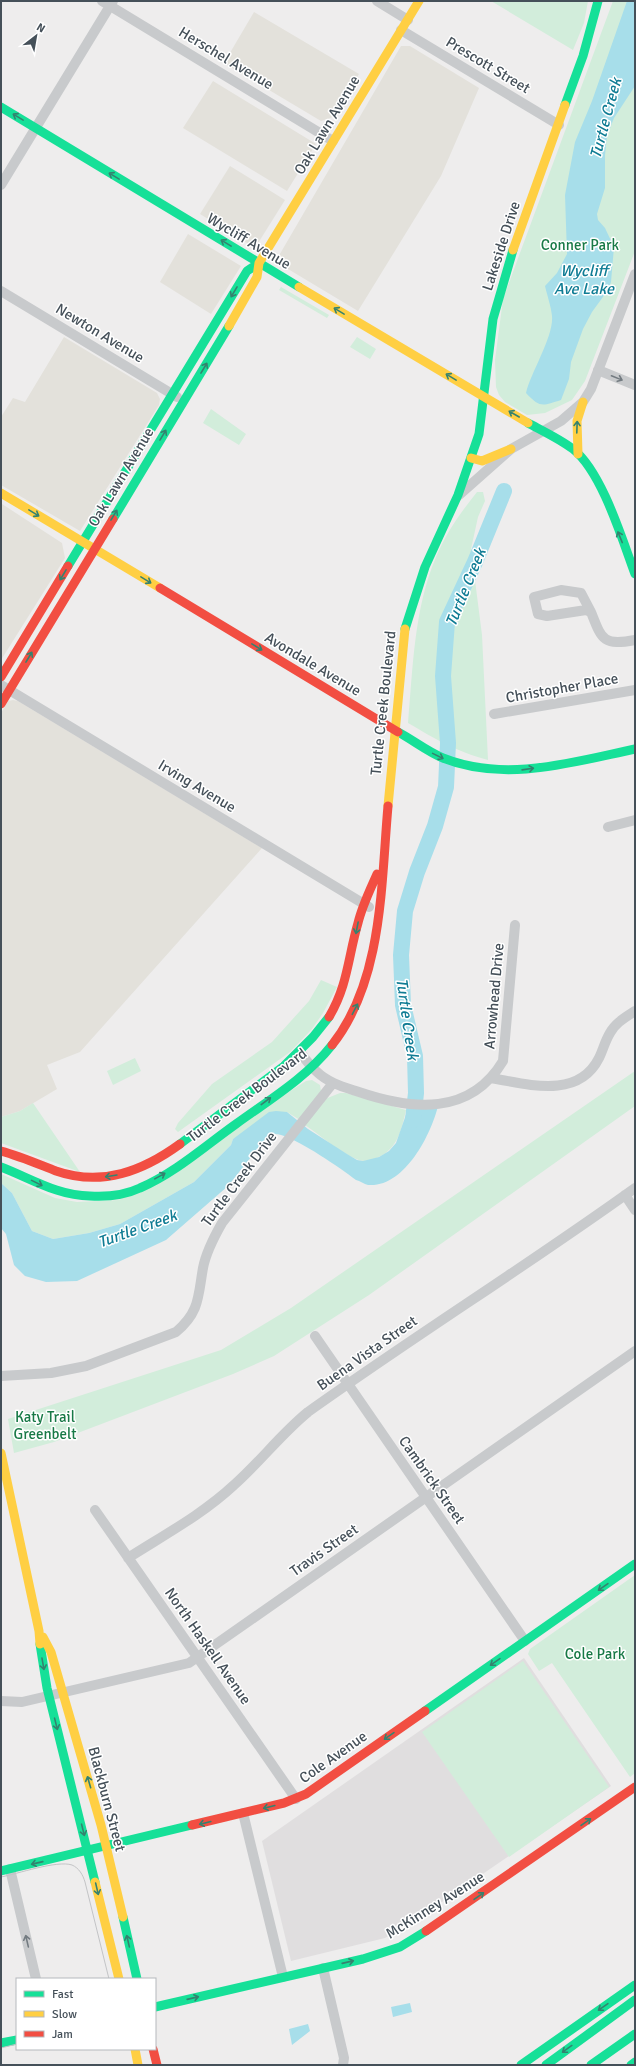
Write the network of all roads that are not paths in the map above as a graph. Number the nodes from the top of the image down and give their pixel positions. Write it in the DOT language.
graph roads {
  1 [pos="377,1"];
  2 [pos="419,1"];
  3 [pos="599,2"];
  4 [pos="108,3"];
  5 [pos="408,20"];
  6 [pos="401,30"];
  7 [pos="1,107"];
  8 [pos="559,125"];
  9 [pos="36,128"];
  10 [pos="333,142"];
  11 [pos="1,185"];
  12 [pos="259,263"];
  13 [pos="635,274"];
  14 [pos="1,291"];
  15 [pos="598,370"];
  16 [pos="635,385"];
  17 [pos="173,394"];
  18 [pos="484,397"];
  19 [pos="184,401"];
  20 [pos="583,402"];
  21 [pos="162,413"];
  22 [pos="173,419"];
  23 [pos="544,431"];
  24 [pos="510,450"];
  25 [pos="578,454"];
  26 [pos="471,458"];
  27 [pos="1,493"];
  28 [pos="456,500"];
  29 [pos="83,542"];
  30 [pos="94,549"];
  31 [pos="635,574"];
  32 [pos="591,612"];
  33 [pos="635,640"];
  34 [pos="1,677"];
  35 [pos="5,688"];
  36 [pos="635,690"];
  37 [pos="1,704"];
  38 [pos="494,714"];
  39 [pos="396,730"];
  40 [pos="635,749"];
  41 [pos="635,820"];
  42 [pos="608,827"];
  43 [pos="381,866"];
  44 [pos="364,904"];
  45 [pos="378,912"];
  46 [pos="515,925"];
  47 [pos="346,981"];
  48 [pos="364,988"];
  49 [pos="635,1011"];
  50 [pos="300,1052"];
  51 [pos="501,1065"];
  52 [pos="312,1066"];
  53 [pos="491,1078"];
  54 [pos="518,1082"];
  55 [pos="333,1083"];
  56 [pos="176,1146"];
  57 [pos="1,1151"];
  58 [pos="185,1160"];
  59 [pos="1,1167"];
  60 [pos="635,1188"];
  61 [pos="625,1195"];
  62 [pos="635,1210"];
  63 [pos="315,1336"];
  64 [pos="635,1351"];
  65 [pos="1,1376"];
  66 [pos="348,1383"];
  67 [pos="1,1453"];
  68 [pos="426,1497"];
  69 [pos="95,1510"];
  70 [pos="128,1558"];
  71 [pos="635,1564"];
  72 [pos="39,1630"];
  73 [pos="525,1641"];
  74 [pos="197,1657"];
  75 [pos="63,1693"];
  76 [pos="49,1696"];
  77 [pos="1,1700"];
  78 [pos="635,1786"];
  79 [pos="296,1799"];
  80 [pos="242,1813"];
  81 [pos="106,1847"];
  82 [pos="88,1851"];
  83 [pos="6,1870"];
  84 [pos="323,1968"];
  85 [pos="283,1977"];
  86 [pos="36,1978"];
  87 [pos="119,1978"];
  88 [pos="137,1978"];
  89 [pos="635,1985"];
  90 [pos="635,2000"];
  91 [pos="156,2008"];
  92 [pos="635,2034"];
  93 [pos="16,2040"];
  94 [pos="1,2043"];
  95 [pos="135,2050"];
  96 [pos="154,2050"];
  97 [pos="635,2062"];
  98 [pos="138,2065"];
  99 [pos="157,2065"];
  100 [pos="343,2065"];
  101 [pos="522,2065"];
  102 [pos="546,2065"];
  103 [pos="591,2065"];
  104 [pos="631,2065"];
  1 -- 5 [label="street"];
  2 -- 5 [label="main road, Oak Lawn Avenue"];
  3 -- 8 [label="main road, Lakeside Drive"];
  4 -- 9 [label="street"];
  4 -- 10 [label="street, Herschel Avenue"];
  5 -- 6 [label="main road, Oak Lawn Avenue"];
  6 -- 8 [label="street, Prescott Street"];
  6 -- 10 [label="main road, Oak Lawn Avenue"];
  9 -- 7 [label="main road, Wycliff Avenue, one-way"];
  8 -- 18 [label="main road, Lakeside Drive"];
  9 -- 11 [label="street"];
  12 -- 9 [label="main road, Wycliff Avenue, one-way"];
  10 -- 12 [label="main road, Oak Lawn Avenue"];
  12 -- 17 [label="main road, Oak Lawn Avenue, one-way"];
  18 -- 12 [label="main road, Wycliff Avenue, one-way"];
  19 -- 12 [label="main road, Oak Lawn Avenue, one-way"];
  13 -- 15 [label="street"];
  14 -- 17 [label="street, Newton Avenue"];
  15 -- 16 [label="street, one-way"];
  15 -- 20 [label="street"];
  17 -- 19 [label="street, Newton Avenue"];
  17 -- 21 [label="main road, Oak Lawn Avenue"];
  23 -- 18 [label="main road, Wycliff Avenue, one-way"];
  18 -- 26 [label="main road, Lakeside Drive"];
  19 -- 22 [label="main road, Oak Lawn Avenue"];
  20 -- 23 [label="street, Turtle Creek Boulevard"];
  25 -- 20 [label="main road, one-way"];
  21 -- 22 [label="main road"];
  21 -- 29 [label="main road, Oak Lawn Avenue"];
  30 -- 22 [label="main road, Oak Lawn Avenue, one-way"];
  23 -- 24 [label="street, Turtle Creek Boulevard"];
  23 -- 25 [label="main road, Wycliff Avenue"];
  24 -- 26 [label="main road"];
  24 -- 28 [label="street, Turtle Creek Boulevard"];
  31 -- 25 [label="main road, Wycliff Avenue, one-way"];
  26 -- 28 [label="main road, Lakeside Drive"];
  27 -- 29 [label="main road, Avondale Avenue, one-way"];
  28 -- 39 [label="main road, Turtle Creek Boulevard"];
  29 -- 30 [label="main road, Avondale Avenue"];
  29 -- 34 [label="main road, Oak Lawn Avenue, one-way"];
  35 -- 30 [label="main road, Oak Lawn Avenue, one-way"];
  30 -- 39 [label="main road, Avondale Avenue, one-way"];
  32 -- 32 [label="street"];
  32 -- 33 [label="street"];
  35 -- 37 [label="main road, Oak Lawn Avenue"];
  35 -- 44 [label="street, Irving Avenue"];
  36 -- 38 [label="street, Christopher Place"];
  39 -- 40 [label="main road, Avondale Avenue, one-way"];
  39 -- 43 [label="main road, Turtle Creek Boulevard"];
  41 -- 42 [label="street"];
  43 -- 44 [label="main road, Turtle Creek Boulevard"];
  43 -- 45 [label="main road, Turtle Creek Boulevard"];
  44 -- 45 [label="street, Irving Avenue"];
  44 -- 47 [label="main road, Turtle Creek Boulevard, one-way"];
  45 -- 48 [label="main road, Turtle Creek Boulevard"];
  46 -- 51 [label="street, Arrowhead Drive"];
  47 -- 48 [label="main road"];
  47 -- 50 [label="main road, Turtle Creek Boulevard"];
  52 -- 48 [label="main road, Turtle Creek Boulevard, one-way"];
  49 -- 54 [label="street"];
  50 -- 52 [label="street"];
  50 -- 56 [label="main road, Turtle Creek Boulevard"];
  51 -- 53 [label="street"];
  51 -- 54 [label="street"];
  52 -- 55 [label="street"];
  58 -- 52 [label="main road, Turtle Creek Boulevard, one-way"];
  53 -- 54 [label="street"];
  53 -- 55 [label="street"];
  55 -- 65 [label="street, Turtle Creek Drive"];
  56 -- 57 [label="main road, Turtle Creek Boulevard, one-way"];
  56 -- 58 [label="main road"];
  59 -- 58 [label="main road, Turtle Creek Boulevard, one-way"];
  60 -- 61 [label="street, Buena Vista Street"];
  61 -- 62 [label="street"];
  61 -- 66 [label="street, Buena Vista Street"];
  63 -- 66 [label="street, Cambrick Street"];
  64 -- 68 [label="street, Travis Street"];
  66 -- 68 [label="street, Cambrick Street"];
  66 -- 70 [label="street, Buena Vista Street"];
  67 -- 72 [label="main road, Blackburn Street"];
  68 -- 73 [label="street, Cambrick Street"];
  68 -- 74 [label="street, Travis Street"];
  69 -- 70 [label="street, North Haskell Avenue"];
  70 -- 74 [label="street, North Haskell Avenue"];
  71 -- 73 [label="main road, Cole Avenue, one-way"];
  72 -- 75 [label="main road, Blackburn Street"];
  72 -- 76 [label="main road, Blackburn Street, one-way"];
  73 -- 79 [label="main road, Cole Avenue, one-way"];
  74 -- 75 [label="street, Travis Street"];
  74 -- 79 [label="street, North Haskell Avenue"];
  75 -- 76 [label="street, Travis Street"];
  81 -- 75 [label="main road, Blackburn Street, one-way"];
  76 -- 77 [label="street, Travis Street"];
  76 -- 82 [label="main road, Blackburn Street, one-way"];
  84 -- 78 [label="main road, McKinney Avenue, one-way"];
  79 -- 80 [label="main road, Cole Avenue, one-way"];
  80 -- 81 [label="main road, Cole Avenue, one-way"];
  80 -- 85 [label="street"];
  81 -- 82 [label="main road, Cole Avenue"];
  88 -- 81 [label="main road, Blackburn Street, one-way"];
  82 -- 83 [label="main road, Cole Avenue, one-way"];
  82 -- 87 [label="main road, Blackburn Street, one-way"];
  86 -- 83 [label="street, one-way"];
  84 -- 85 [label="main road, McKinney Avenue"];
  84 -- 100 [label="street"];
  91 -- 85 [label="main road, McKinney Avenue, one-way"];
  89 -- 101 [label="main road, one-way"];
  90 -- 102 [label="main road, one-way"];
  92 -- 103 [label="main road"];
  93 -- 94 [label="main road"];
  95 -- 98 [label="main road"];
  96 -- 99 [label="main road"];
  97 -- 104 [label="main road"];
}
